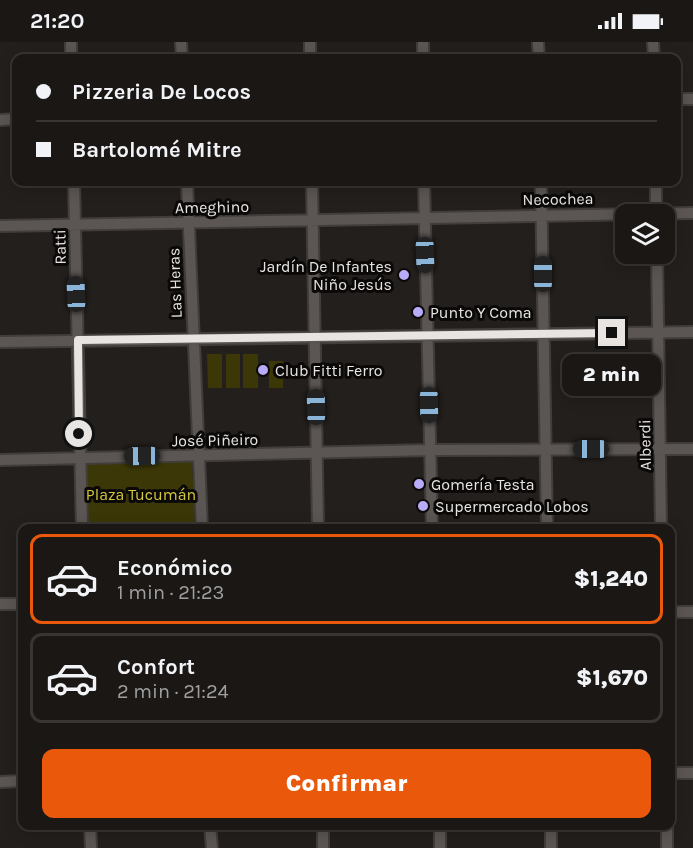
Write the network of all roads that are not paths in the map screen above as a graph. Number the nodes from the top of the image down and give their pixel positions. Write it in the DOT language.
graph roads {
  1 [pos="74,186"];
  2 [pos="187,186"];
  3 [pos="312,186"];
  4 [pos="424,186"];
  5 [pos="541,186"];
  6 [pos="656,186"];
  7 [pos="656,204"];
  8 [pos="675,213"];
  9 [pos="693,213"];
  10 [pos="542,214"];
  11 [pos="615,214"];
  12 [pos="424,218"];
  13 [pos="312,221"];
  14 [pos="188,222"];
  15 [pos="75,225"];
  16 [pos="0,226"];
  17 [pos="657,264"];
  18 [pos="658,332"];
  19 [pos="693,332"];
  20 [pos="543,334"];
  21 [pos="315,336"];
  22 [pos="428,337"];
  23 [pos="192,338"];
  24 [pos="78,340"];
  25 [pos="0,342"];
  26 [pos="544,449"];
  27 [pos="660,449"];
  28 [pos="693,449"];
  29 [pos="430,450"];
  30 [pos="318,453"];
  31 [pos="198,455"];
  32 [pos="79,457"];
  33 [pos="0,460"];
  34 [pos="82,524"];
  35 [pos="202,524"];
  36 [pos="318,524"];
  37 [pos="432,524"];
  38 [pos="547,524"];
  39 [pos="661,524"];
  40 [pos="0,604"];
  41 [pos="18,604"];
  42 [pos="675,612"];
  43 [pos="693,612"];
  44 [pos="675,773"];
  45 [pos="693,773"];
  46 [pos="18,781"];
  47 [pos="0,782"];
  48 [pos="90,830"];
  49 [pos="210,830"];
  50 [pos="323,830"];
  51 [pos="440,830"];
  52 [pos="551,830"];
  53 [pos="667,830"];
  54 [pos="91,848"];
  55 [pos="212,848"];
  56 [pos="323,848"];
  57 [pos="440,848"];
  58 [pos="551,848"];
  59 [pos="667,848"];
  1 -- 15 [label="street, Ratti"];
  2 -- 14 [label="street, Las Heras"];
  3 -- 13 [label="street"];
  4 -- 12 [label="street"];
  5 -- 10 [label="street"];
  6 -- 7 [label="street"];
  8 -- 9 [label="street, Necochea"];
  10 -- 11 [label="street, Necochea"];
  10 -- 12 [label="street, Necochea"];
  10 -- 20 [label="street"];
  12 -- 13 [label="street, Ameghino"];
  12 -- 22 [label="street"];
  13 -- 14 [label="street, Ameghino"];
  13 -- 21 [label="street"];
  14 -- 15 [label="street, Ameghino"];
  14 -- 23 [label="street, Las Heras"];
  15 -- 16 [label="street, Ameghino"];
  15 -- 24 [label="street, Ratti"];
  17 -- 18 [label="street, Alberdi"];
  18 -- 19 [label="street"];
  18 -- 20 [label="street"];
  18 -- 27 [label="street, Alberdi"];
  20 -- 22 [label="street"];
  20 -- 26 [label="street"];
  21 -- 22 [label="street"];
  21 -- 23 [label="street"];
  21 -- 30 [label="street"];
  22 -- 29 [label="street"];
  23 -- 24 [label="street"];
  23 -- 31 [label="street, Las Heras"];
  24 -- 25 [label="street"];
  24 -- 32 [label="street, Ratti"];
  26 -- 27 [label="street, José Piñeiro"];
  26 -- 29 [label="street, José Piñeiro"];
  26 -- 38 [label="street"];
  27 -- 28 [label="street, José Piñeiro"];
  27 -- 39 [label="street, Alberdi"];
  29 -- 30 [label="street, José Piñeiro"];
  29 -- 37 [label="street"];
  30 -- 31 [label="street, José Piñeiro"];
  30 -- 36 [label="street"];
  31 -- 32 [label="street, José Piñeiro"];
  31 -- 35 [label="street, Las Heras"];
  32 -- 33 [label="street, José Piñeiro"];
  32 -- 34 [label="street, Ratti"];
  40 -- 41 [label="street"];
  42 -- 43 [label="street"];
  44 -- 45 [label="street"];
  46 -- 47 [label="street"];
  48 -- 54 [label="street"];
  49 -- 55 [label="street"];
  50 -- 56 [label="street"];
  51 -- 57 [label="street"];
  52 -- 58 [label="street"];
  53 -- 59 [label="street"];
}
